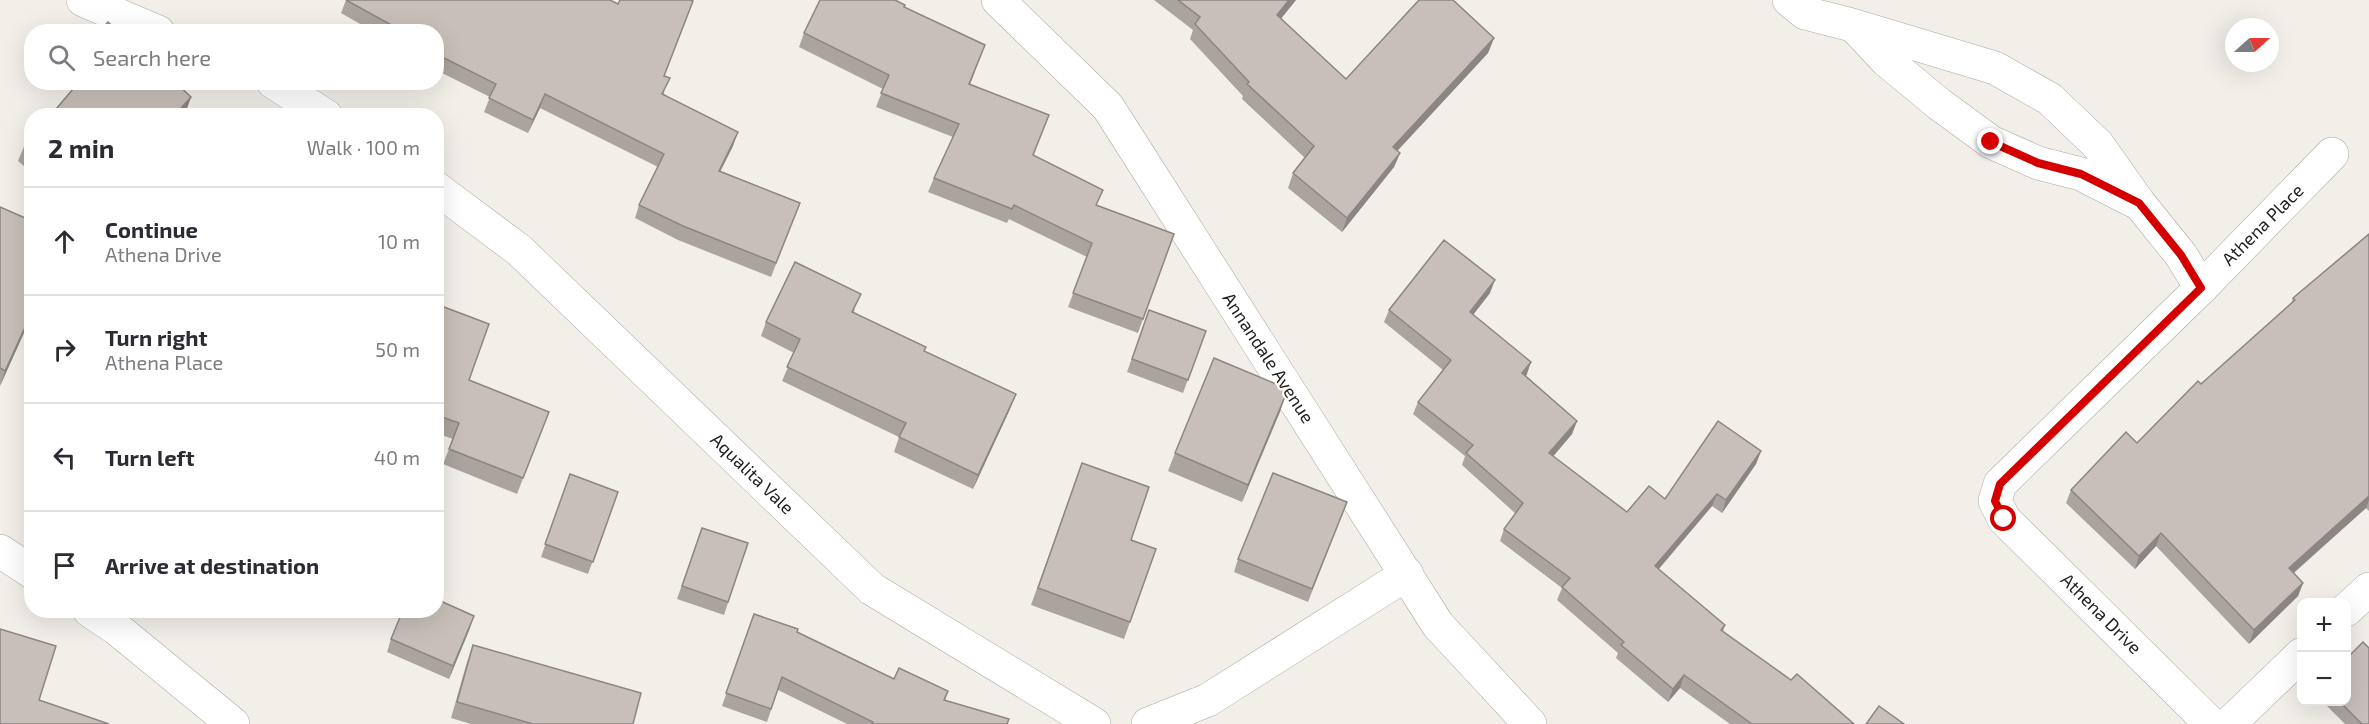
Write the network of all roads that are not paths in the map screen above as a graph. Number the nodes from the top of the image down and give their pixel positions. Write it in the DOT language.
graph roads {
  1 [pos="83,0"];
  2 [pos="998,0"];
  3 [pos="1789,0"];
  4 [pos="148,18"];
  5 [pos="1852,25"];
  6 [pos="285,90"];
  7 [pos="314,108"];
  8 [pos="2332,154"];
  9 [pos="444,194"];
  10 [pos="2139,203"];
  11 [pos="2201,288"];
  12 [pos="1995,501"];
  13 [pos="0,551"];
  14 [pos="24,567"];
  15 [pos="1407,574"];
  16 [pos="2369,589"];
  17 [pos="2351,605"];
  18 [pos="101,618"];
  19 [pos="2297,658"];
  20 [pos="233,724"];
  21 [pos="1094,724"];
  22 [pos="1148,724"];
  23 [pos="1530,724"];
  24 [pos="2211,724"];
  25 [pos="2229,724"];
  1 -- 4 [label="street"];
  2 -- 15 [label="street, Annandale Avenue"];
  3 -- 5 [label="street"];
  5 -- 10 [label="street"];
  5 -- 10 [label="street"];
  6 -- 7 [label="street"];
  8 -- 11 [label="street, Athena Place"];
  9 -- 21 [label="street, Aqualita Vale"];
  10 -- 11 [label="street"];
  11 -- 12 [label="street, Athena Place"];
  12 -- 24 [label="street, Athena Drive"];
  13 -- 14 [label="street"];
  15 -- 22 [label="street"];
  15 -- 23 [label="street, Annandale Avenue"];
  16 -- 17 [label="street"];
  18 -- 20 [label="street"];
  19 -- 25 [label="street"];
}
